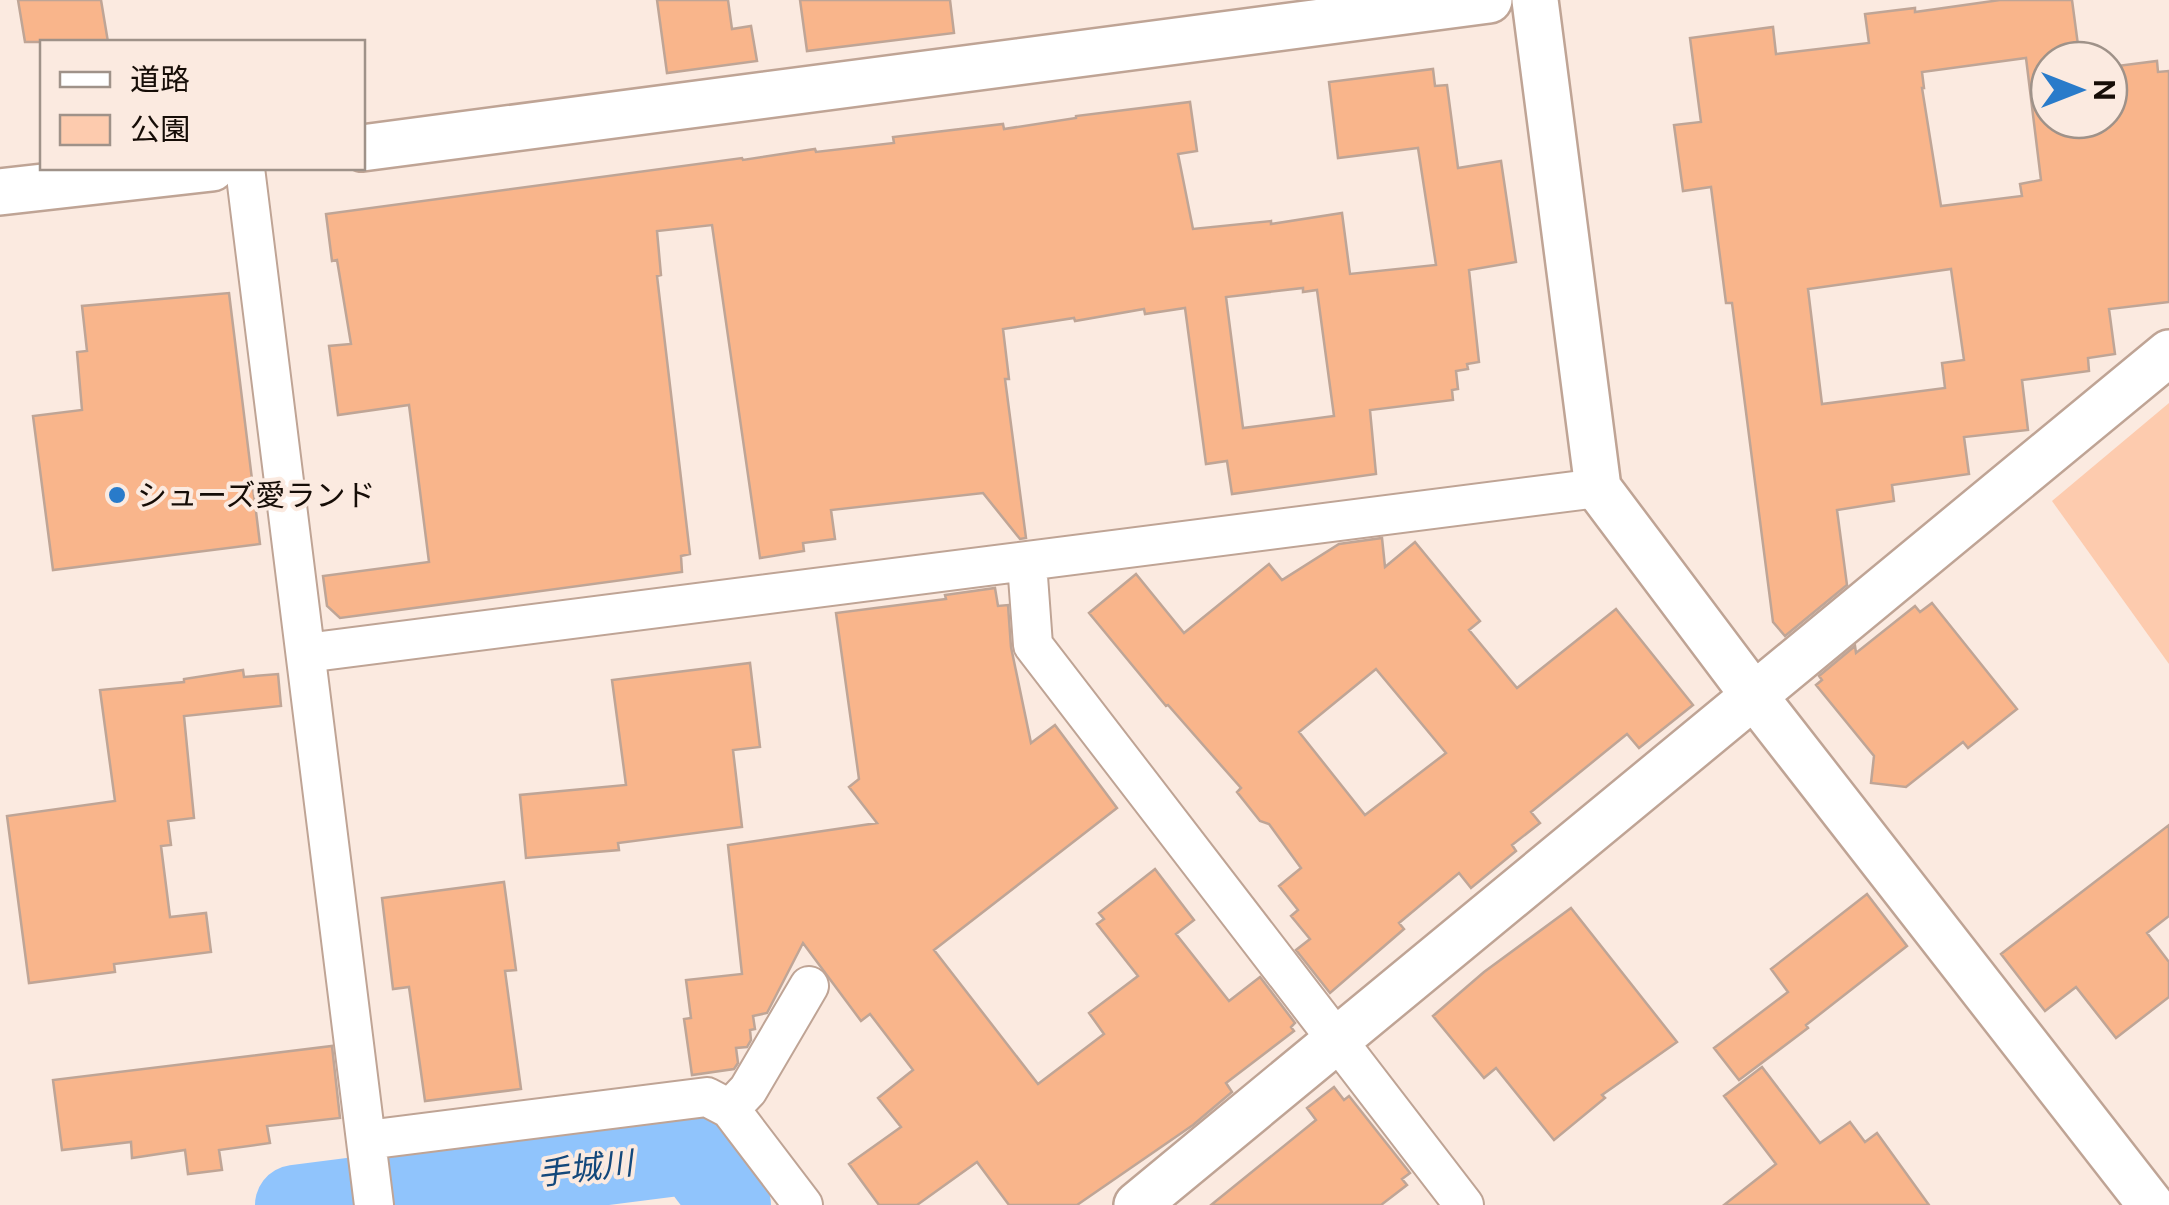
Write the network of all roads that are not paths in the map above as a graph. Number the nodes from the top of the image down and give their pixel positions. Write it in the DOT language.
graph roads {
  1 [pos="1489,0"];
  2 [pos="1535,0"];
  3 [pos="365,148"];
  4 [pos="194,170"];
  5 [pos="245,170"];
  6 [pos="0,192"];
  7 [pos="2169,353"];
  8 [pos="1598,488"];
  9 [pos="1026,562"];
  10 [pos="306,653"];
  11 [pos="1755,697"];
  12 [pos="809,986"];
  13 [pos="1337,1041"];
  14 [pos="730,1109"];
  15 [pos="368,1150"];
  16 [pos="374,1205"];
  17 [pos="803,1205"];
  18 [pos="1136,1205"];
  19 [pos="1464,1205"];
  20 [pos="2151,1205"];
  1 -- 3 [label="street"];
  2 -- 8 [label="street"];
  4 -- 6 [label="street"];
  5 -- 10 [label="street"];
  7 -- 11 [label="street"];
  8 -- 9 [label="street"];
  8 -- 11 [label="street"];
  9 -- 10 [label="street"];
  9 -- 13 [label="street"];
  10 -- 15 [label="street"];
  11 -- 13 [label="street"];
  11 -- 20 [label="street"];
  12 -- 14 [label="street"];
  13 -- 18 [label="street"];
  13 -- 19 [label="street"];
  14 -- 15 [label="street"];
  14 -- 17 [label="street"];
  15 -- 16 [label="street"];
}
